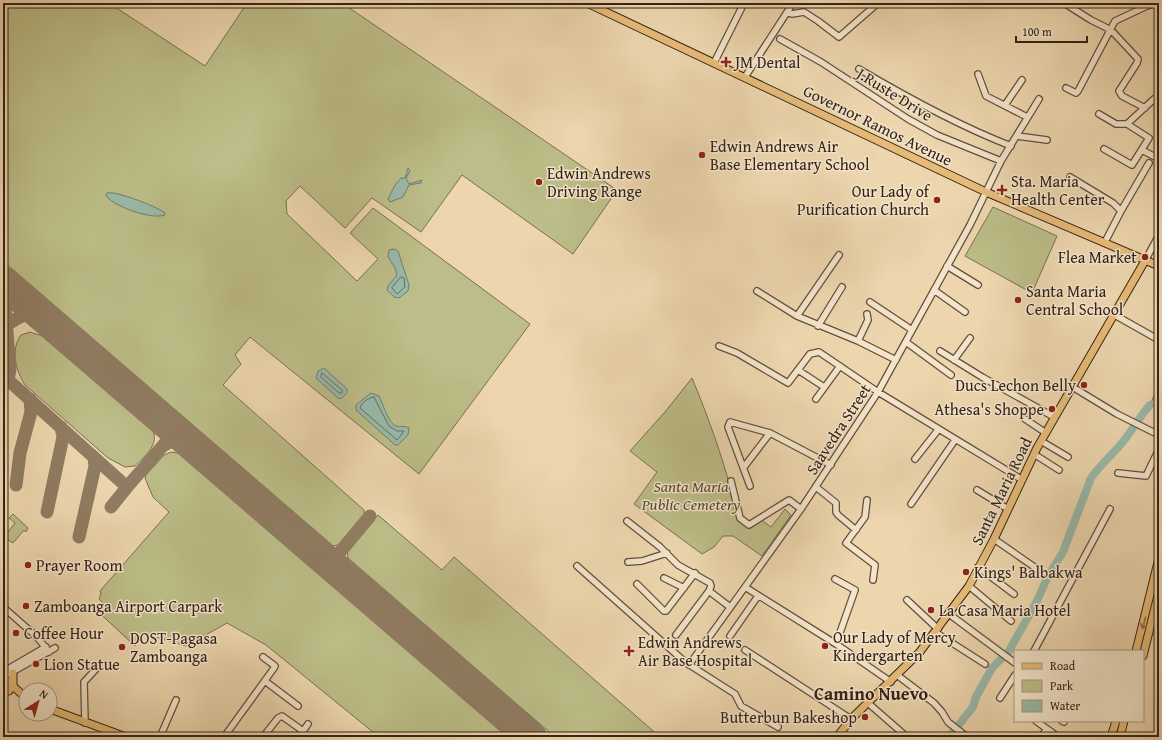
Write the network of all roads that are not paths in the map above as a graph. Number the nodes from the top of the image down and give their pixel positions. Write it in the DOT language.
graph roads {
  1 [pos="587,3"];
  2 [pos="744,3"];
  3 [pos="793,3"];
  4 [pos="878,3"];
  5 [pos="1064,3"];
  6 [pos="1156,3"];
  7 [pos="1146,4"];
  8 [pos="787,12"];
  9 [pos="1111,30"];
  10 [pos="780,39"];
  11 [pos="714,63"];
  12 [pos="859,69"];
  13 [pos="978,74"];
  14 [pos="746,78"];
  15 [pos="1022,80"];
  16 [pos="1066,88"];
  17 [pos="1039,98"];
  18 [pos="1159,98"];
  19 [pos="1005,105"];
  20 [pos="1145,108"];
  21 [pos="1099,114"];
  22 [pos="1027,117"];
  23 [pos="1127,124"];
  24 [pos="1017,136"];
  25 [pos="1047,140"];
  26 [pos="1011,146"];
  27 [pos="1104,149"];
  28 [pos="1142,150"];
  29 [pos="1159,159"];
  30 [pos="1001,161"];
  31 [pos="1149,163"];
  32 [pos="1070,177"];
  33 [pos="986,192"];
  34 [pos="1120,211"];
  35 [pos="1159,235"];
  36 [pos="1105,242"];
  37 [pos="839,255"];
  38 [pos="1146,259"];
  39 [pos="947,266"];
  40 [pos="1159,266"];
  41 [pos="978,285"];
  42 [pos="842,287"];
  43 [pos="934,290"];
  44 [pos="757,291"];
  45 [pos="870,302"];
  46 [pos="965,312"];
  47 [pos="867,314"];
  48 [pos="1114,314"];
  49 [pos="797,316"];
  50 [pos="818,326"];
  51 [pos="912,330"];
  52 [pos="970,338"];
  53 [pos="1159,340"];
  54 [pos="858,341"];
  55 [pos="906,342"];
  56 [pos="720,346"];
  57 [pos="940,351"];
  58 [pos="896,360"];
  59 [pos="954,360"];
  60 [pos="840,366"];
  61 [pos="798,370"];
  62 [pos="951,375"];
  63 [pos="1071,386"];
  64 [pos="824,387"];
  65 [pos="878,392"];
  66 [pos="816,399"];
  67 [pos="1054,417"];
  68 [pos="1025,419"];
  69 [pos="938,430"];
  70 [pos="770,433"];
  71 [pos="1046,433"];
  72 [pos="1159,435"];
  73 [pos="955,440"];
  74 [pos="1040,441"];
  75 [pos="1159,449"];
  76 [pos="1034,454"];
  77 [pos="1068,458"];
  78 [pos="916,459"];
  79 [pos="831,465"];
  80 [pos="744,467"];
  81 [pos="1060,470"];
  82 [pos="1118,473"];
  83 [pos="1021,479"];
  84 [pos="731,481"];
  85 [pos="750,486"];
  86 [pos="816,487"];
  87 [pos="977,490"];
  88 [pos="867,500"];
  89 [pos="911,504"];
  90 [pos="1008,508"];
  91 [pos="1110,508"];
  92 [pos="801,509"];
  93 [pos="627,521"];
  94 [pos="856,530"];
  95 [pos="994,539"];
  96 [pos="667,553"];
  97 [pos="1159,558"];
  98 [pos="628,562"];
  99 [pos="577,566"];
  100 [pos="978,567"];
  101 [pos="695,573"];
  102 [pos="1043,573"];
  103 [pos="664,578"];
  104 [pos="835,578"];
  105 [pos="873,580"];
  106 [pos="636,584"];
  107 [pos="969,586"];
  108 [pos="745,587"];
  109 [pos="684,588"];
  110 [pos="709,591"];
  111 [pos="1159,591"];
  112 [pos="1014,594"];
  113 [pos="758,596"];
  114 [pos="907,600"];
  115 [pos="3,607"];
  116 [pos="730,607"];
  117 [pos="949,614"];
  118 [pos="1011,621"];
  119 [pos="937,631"];
  120 [pos="676,635"];
  121 [pos="730,636"];
  122 [pos="836,644"];
  123 [pos="55,648"];
  124 [pos="48,649"];
  125 [pos="745,650"];
  126 [pos="1035,650"];
  127 [pos="1136,650"];
  128 [pos="1144,652"];
  129 [pos="263,657"];
  130 [pos="1014,662"];
  131 [pos="985,664"];
  132 [pos="689,665"];
  133 [pos="97,668"];
  134 [pos="3,672"];
  135 [pos="13,673"];
  136 [pos="897,675"];
  137 [pos="3,677"];
  138 [pos="1014,677"];
  139 [pos="265,681"];
  140 [pos="891,682"];
  141 [pos="3,685"];
  142 [pos="8,689"];
  143 [pos="18,694"];
  144 [pos="18,697"];
  145 [pos="1000,698"];
  146 [pos="176,700"];
  147 [pos="868,703"];
  148 [pos="298,706"];
  149 [pos="58,713"];
  150 [pos="58,717"];
  151 [pos="851,719"];
  152 [pos="76,720"];
  153 [pos="1037,722"];
  154 [pos="1116,722"];
  155 [pos="1124,722"];
  156 [pos="85,723"];
  157 [pos="308,724"];
  158 [pos="778,727"];
  159 [pos="1046,730"];
  160 [pos="303,731"];
  161 [pos="1057,736"];
  162 [pos="126,737"];
  163 [pos="160,737"];
  164 [pos="224,737"];
  165 [pos="263,737"];
  166 [pos="299,737"];
  167 [pos="837,737"];
  168 [pos="907,737"];
  169 [pos="967,737"];
  170 [pos="1041,737"];
  171 [pos="1111,737"];
  172 [pos="1120,737"];
  1 -- 11 [label="main road, Governor Ramos Avenue"];
  2 -- 11 [label="street"];
  3 -- 8 [label="street"];
  4 -- 8 [label="street"];
  5 -- 9 [label="street"];
  6 -- 7 [label="street"];
  7 -- 9 [label="street"];
  8 -- 14 [label="street"];
  9 -- 16 [label="street"];
  9 -- 20 [label="street"];
  10 -- 30 [label="street, J.Ruste Drive"];
  11 -- 14 [label="main road, Governor Ramos Avenue"];
  12 -- 26 [label="street"];
  13 -- 19 [label="street"];
  14 -- 33 [label="main road, Governor Ramos Avenue"];
  15 -- 19 [label="street"];
  17 -- 22 [label="street, Saavedra Street"];
  18 -- 20 [label="street"];
  19 -- 22 [label="street"];
  20 -- 23 [label="street"];
  21 -- 23 [label="street"];
  22 -- 24 [label="street, Saavedra Street"];
  23 -- 28 [label="street"];
  24 -- 25 [label="street"];
  24 -- 26 [label="street, Saavedra Street"];
  26 -- 30 [label="street, Saavedra Street"];
  27 -- 28 [label="street"];
  28 -- 29 [label="street"];
  30 -- 33 [label="street, Saavedra Street"];
  31 -- 34 [label="street"];
  32 -- 34 [label="street"];
  33 -- 36 [label="main road, Governor Ramos Avenue"];
  33 -- 39 [label="street, Saavedra Street"];
  34 -- 36 [label="street"];
  35 -- 38 [label="street, Santa Maria Road"];
  36 -- 38 [label="main road, Governor Ramos Avenue"];
  37 -- 49 [label="street"];
  38 -- 40 [label="main road, Governor Ramos Avenue"];
  38 -- 48 [label="main road, Santa Maria Road"];
  39 -- 41 [label="street"];
  39 -- 43 [label="street, Saavedra Street"];
  42 -- 50 [label="street"];
  43 -- 46 [label="street"];
  43 -- 51 [label="street, Saavedra Street"];
  44 -- 49 [label="street"];
  45 -- 51 [label="street"];
  47 -- 54 [label="street"];
  48 -- 53 [label="street"];
  48 -- 63 [label="main road, Santa Maria Road"];
  49 -- 50 [label="street"];
  50 -- 54 [label="street"];
  51 -- 55 [label="street, Saavedra Street"];
  52 -- 59 [label="street"];
  54 -- 58 [label="street"];
  55 -- 58 [label="street, Saavedra Street"];
  55 -- 62 [label="street"];
  56 -- 61 [label="street"];
  57 -- 59 [label="street"];
  58 -- 65 [label="street, Saavedra Street"];
  59 -- 67 [label="street"];
  60 -- 61 [label="street"];
  60 -- 64 [label="street"];
  60 -- 65 [label="street"];
  61 -- 64 [label="street"];
  63 -- 67 [label="main road, Santa Maria Road"];
  63 -- 72 [label="street"];
  64 -- 66 [label="street"];
  65 -- 69 [label="street"];
  65 -- 79 [label="street, Saavedra Street"];
  67 -- 71 [label="main road, Santa Maria Road"];
  68 -- 71 [label="street"];
  69 -- 73 [label="street"];
  69 -- 78 [label="street"];
  70 -- 79 [label="street"];
  70 -- 80 [label="street"];
  70 -- 80 [label="street"];
  71 -- 74 [label="main road, Santa Maria Road"];
  73 -- 83 [label="street"];
  73 -- 89 [label="street"];
  74 -- 76 [label="main road, Santa Maria Road"];
  74 -- 77 [label="street"];
  75 -- 82 [label="street"];
  76 -- 81 [label="street"];
  76 -- 83 [label="main road, Santa Maria Road"];
  79 -- 86 [label="street, Saavedra Street"];
  80 -- 85 [label="street"];
  83 -- 90 [label="main road, Santa Maria Road"];
  84 -- 92 [label="street"];
  86 -- 92 [label="street, Saavedra Street"];
  86 -- 94 [label="street"];
  87 -- 90 [label="street"];
  88 -- 94 [label="street"];
  90 -- 95 [label="main road, Santa Maria Road"];
  91 -- 126 [label="street"];
  92 -- 108 [label="street, Saavedra Street"];
  93 -- 96 [label="street"];
  94 -- 105 [label="street"];
  95 -- 100 [label="main road, Santa Maria Road"];
  95 -- 102 [label="street"];
  96 -- 98 [label="street"];
  96 -- 101 [label="street"];
  97 -- 127 [label="main road, one-way"];
  99 -- 132 [label="street"];
  100 -- 107 [label="main road, Santa Maria Road"];
  100 -- 112 [label="street"];
  101 -- 109 [label="street"];
  101 -- 110 [label="street"];
  103 -- 109 [label="street"];
  104 -- 122 [label="street"];
  106 -- 109 [label="street"];
  107 -- 117 [label="main road, Santa Maria Road"];
  107 -- 118 [label="street"];
  108 -- 113 [label="street"];
  108 -- 116 [label="street, Saavedra Street"];
  110 -- 116 [label="street"];
  110 -- 120 [label="street"];
  111 -- 128 [label="main road"];
  113 -- 121 [label="street"];
  113 -- 122 [label="street"];
  114 -- 119 [label="street"];
  115 -- 124 [label="street"];
  116 -- 132 [label="street, Saavedra Street"];
  117 -- 119 [label="main road, Santa Maria Road"];
  117 -- 130 [label="street"];
  119 -- 131 [label="street"];
  119 -- 136 [label="main road, Santa Maria Road"];
  122 -- 140 [label="street"];
  123 -- 124 [label="street"];
  124 -- 134 [label="street"];
  124 -- 135 [label="street"];
  125 -- 151 [label="street"];
  129 -- 139 [label="street"];
  132 -- 158 [label="street"];
  133 -- 156 [label="street"];
  135 -- 137 [label="street"];
  135 -- 142 [label="main road"];
  136 -- 140 [label="main road, Santa Maria Road"];
  136 -- 169 [label="street"];
  137 -- 142 [label="main road"];
  138 -- 145 [label="street"];
  139 -- 148 [label="street"];
  139 -- 164 [label="street"];
  140 -- 147 [label="main road, Santa Maria Road"];
  141 -- 142 [label="main road"];
  142 -- 143 [label="main road"];
  142 -- 144 [label="main road"];
  146 -- 163 [label="street"];
  147 -- 151 [label="main road, Santa Maria Road"];
  147 -- 168 [label="street"];
  149 -- 152 [label="main road"];
  150 -- 152 [label="main road"];
  151 -- 167 [label="main road, Santa Maria Road"];
  152 -- 156 [label="main road"];
  153 -- 159 [label="street"];
  154 -- 171 [label="main road"];
  155 -- 172 [label="main road"];
  156 -- 162 [label="main road"];
  157 -- 160 [label="street"];
  159 -- 161 [label="street"];
  159 -- 170 [label="street"];
  160 -- 165 [label="street"];
  160 -- 166 [label="street"];
}
